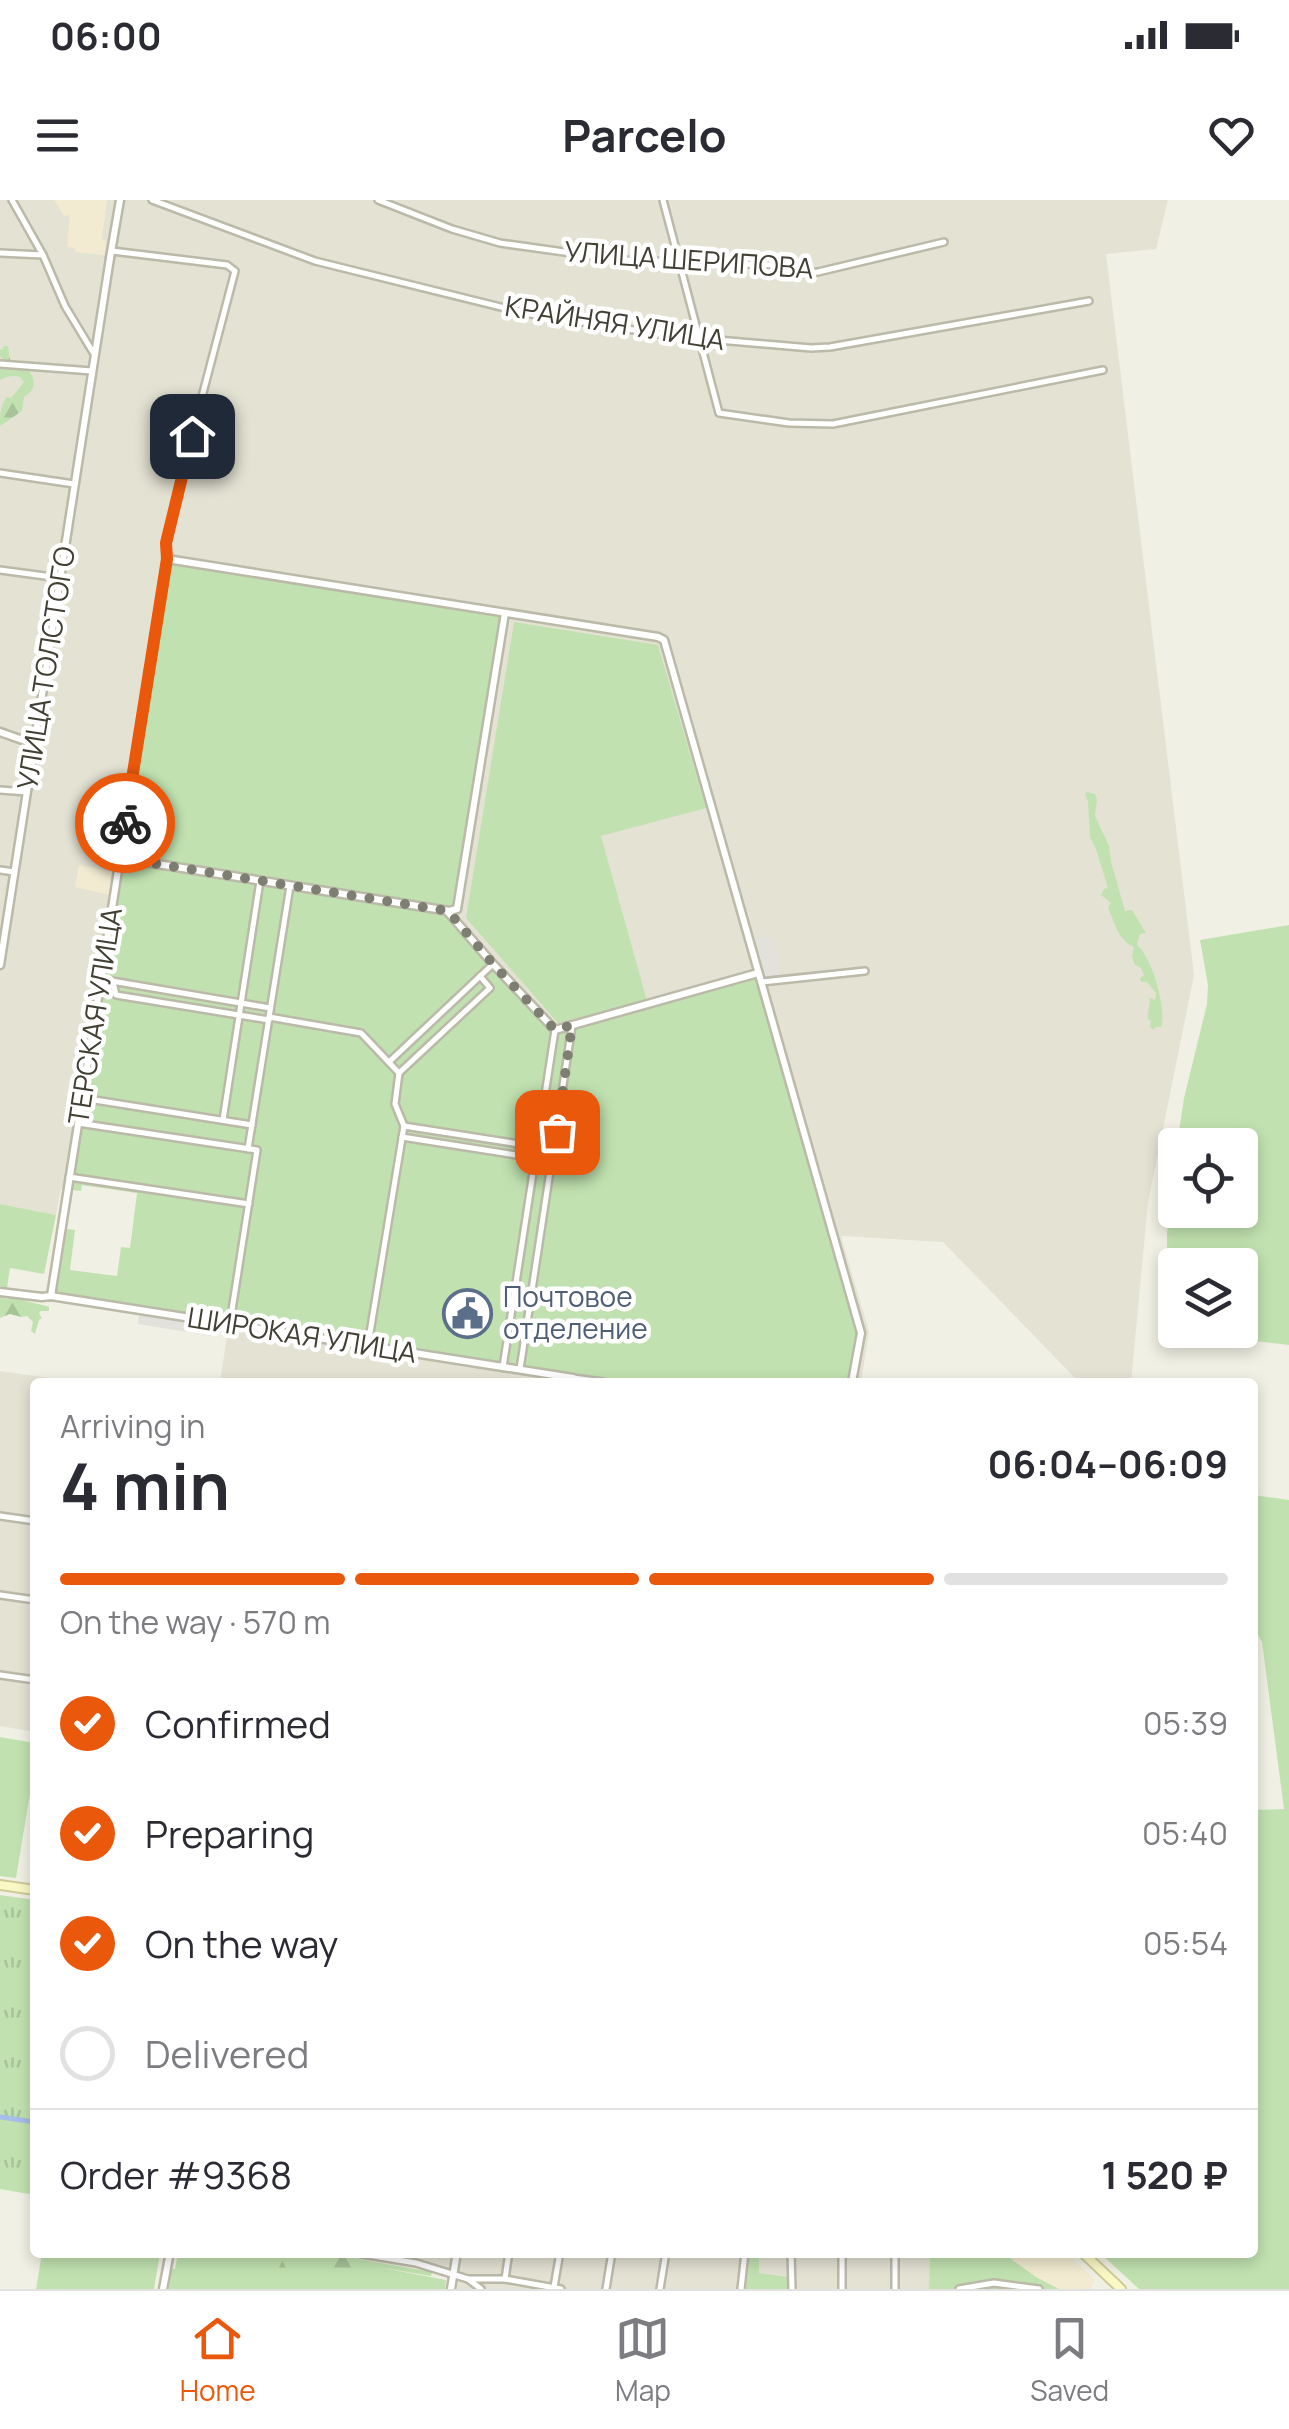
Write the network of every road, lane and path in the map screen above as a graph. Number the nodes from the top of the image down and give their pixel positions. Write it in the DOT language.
graph roads {
  1 [pos="12,200"];
  2 [pos="120,200"];
  3 [pos="152,200"];
  4 [pos="378,200"];
  5 [pos="663,200"];
  6 [pos="944,242"];
  7 [pos="0,253"];
  8 [pos="111,255"];
  9 [pos="42,256"];
  10 [pos="680,263"];
  11 [pos="1089,301"];
  12 [pos="700,338"];
  13 [pos="94,354"];
  14 [pos="0,364"];
  15 [pos="92,370"];
  16 [pos="1103,370"];
  17 [pos="0,473"];
  18 [pos="74,484"];
  19 [pos="167,559"];
  20 [pos="0,570"];
  21 [pos="60,578"];
  22 [pos="504,613"];
  23 [pos="0,732"];
  24 [pos="34,744"];
  25 [pos="0,790"];
  26 [pos="27,792"];
  27 [pos="120,858"];
  28 [pos="0,870"];
  29 [pos="14,872"];
  30 [pos="260,881"];
  31 [pos="290,886"];
  32 [pos="458,910"];
  33 [pos="448,911"];
  34 [pos="456,920"];
  35 [pos="2,944"];
  36 [pos="493,964"];
  37 [pos="0,965"];
  38 [pos="865,971"];
  39 [pos="480,976"];
  40 [pos="760,978"];
  41 [pos="100,980"];
  42 [pos="112,982"];
  43 [pos="241,1003"];
  44 [pos="270,1008"];
  45 [pos="239,1016"];
  46 [pos="269,1018"];
  47 [pos="572,1025"];
  48 [pos="555,1030"];
  49 [pos="389,1062"];
  50 [pos="399,1073"];
  51 [pos="82,1098"];
  52 [pos="222,1120"];
  53 [pos="78,1124"];
  54 [pos="252,1124"];
  55 [pos="404,1126"];
  56 [pos="402,1137"];
  57 [pos="248,1149"];
  58 [pos="518,1155"];
  59 [pos="535,1158"];
  60 [pos="69,1177"];
  61 [pos="248,1204"];
  62 [pos="0,1292"];
  63 [pos="52,1296"];
  64 [pos="230,1323"];
  65 [pos="368,1345"];
  66 [pos="502,1366"];
  67 [pos="520,1369"];
  68 [pos="573,1378"];
  69 [pos="853,1378"];
  70 [pos="0,1516"];
  71 [pos="30,1520"];
  72 [pos="0,1595"];
  73 [pos="30,1599"];
  74 [pos="0,1675"];
  75 [pos="30,1679"];
  76 [pos="0,1885"];
  77 [pos="30,1889"];
  78 [pos="169,2258"];
  79 [pos="383,2258"];
  80 [pos="456,2258"];
  81 [pos="508,2258"];
  82 [pos="560,2258"];
  83 [pos="611,2258"];
  84 [pos="665,2258"];
  85 [pos="745,2258"];
  86 [pos="791,2258"];
  87 [pos="842,2258"];
  88 [pos="894,2258"];
  89 [pos="1088,2258"];
  90 [pos="453,2276"];
  91 [pos="468,2278"];
  92 [pos="505,2278"];
  93 [pos="557,2288"];
  94 [pos="163,2289"];
  95 [pos="452,2289"];
  96 [pos="481,2289"];
  97 [pos="606,2289"];
  98 [pos="660,2289"];
  99 [pos="742,2289"];
  100 [pos="792,2289"];
  101 [pos="842,2289"];
  102 [pos="895,2289"];
  103 [pos="959,2289"];
  104 [pos="1039,2289"];
  105 [pos="1122,2289"];
  1 -- 9 [label="street"];
  2 -- 8 [label="street"];
  3 -- 12 [label="street, КРАЙНЯЯ УЛИЦА"];
  4 -- 10 [label="street, УЛИЦА ШЕРИПОВА"];
  5 -- 10 [label="street"];
  6 -- 10 [label="street, УЛИЦА ШЕРИПОВА"];
  7 -- 9 [label="street"];
  8 -- 13 [label="street"];
  8 -- 15 [label="street"];
  8 -- 19 [label="street"];
  9 -- 13 [label="street"];
  10 -- 12 [label="street"];
  11 -- 12 [label="street, КРАЙНЯЯ УЛИЦА"];
  12 -- 16 [label="street"];
  13 -- 15 [label="street"];
  14 -- 15 [label="street"];
  15 -- 18 [label="street, УЛИЦА ТОЛСТОГО"];
  17 -- 18 [label="street"];
  18 -- 21 [label="street, УЛИЦА ТОЛСТОГО"];
  19 -- 22 [label="street"];
  19 -- 27 [label="street, ТЕРСКАЯ УЛИЦА"];
  20 -- 21 [label="street"];
  21 -- 24 [label="street, УЛИЦА ТОЛСТОГО"];
  22 -- 32 [label="street"];
  22 -- 40 [label="street"];
  23 -- 24 [label="street"];
  24 -- 26 [label="street, УЛИЦА ТОЛСТОГО"];
  25 -- 26 [label="street"];
  26 -- 29 [label="street, УЛИЦА ТОЛСТОГО"];
  27 -- 30 [label="street"];
  27 -- 41 [label="street, ТЕРСКАЯ УЛИЦА"];
  28 -- 29 [label="street"];
  29 -- 35 [label="street, УЛИЦА ТОЛСТОГО"];
  30 -- 31 [label="street"];
  30 -- 43 [label="street"];
  31 -- 33 [label="street"];
  31 -- 44 [label="street"];
  32 -- 33 [label="street"];
  32 -- 34 [label="street"];
  33 -- 34 [label="street"];
  34 -- 36 [label="street"];
  35 -- 37 [label="street, УЛИЦА ТОЛСТОГО"];
  36 -- 39 [label="street"];
  36 -- 48 [label="street"];
  38 -- 40 [label="street"];
  39 -- 49 [label="street"];
  39 -- 50 [label="street"];
  40 -- 47 [label="street"];
  40 -- 69 [label="street"];
  41 -- 42 [label="street"];
  41 -- 51 [label="street, ТЕРСКАЯ УЛИЦА"];
  42 -- 43 [label="street"];
  42 -- 45 [label="street"];
  43 -- 44 [label="street"];
  43 -- 45 [label="street"];
  44 -- 46 [label="street"];
  45 -- 46 [label="street"];
  45 -- 52 [label="street"];
  46 -- 49 [label="street"];
  46 -- 54 [label="street"];
  47 -- 48 [label="street"];
  47 -- 67 [label="street"];
  48 -- 59 [label="street"];
  49 -- 50 [label="street"];
  50 -- 55 [label="street"];
  51 -- 52 [label="street"];
  51 -- 53 [label="street, ТЕРСКАЯ УЛИЦА"];
  52 -- 54 [label="street"];
  53 -- 57 [label="street"];
  53 -- 60 [label="street, ТЕРСКАЯ УЛИЦА"];
  54 -- 57 [label="street"];
  55 -- 56 [label="street"];
  55 -- 58 [label="street"];
  56 -- 58 [label="street"];
  56 -- 65 [label="street"];
  57 -- 61 [label="street"];
  58 -- 59 [label="street"];
  59 -- 66 [label="street"];
  60 -- 61 [label="street"];
  60 -- 63 [label="street, ТЕРСКАЯ УЛИЦА"];
  61 -- 64 [label="street"];
  62 -- 63 [label="street, ШИРОКАЯ УЛИЦА"];
  63 -- 64 [label="street, ШИРОКАЯ УЛИЦА"];
  64 -- 65 [label="street, ШИРОКАЯ УЛИЦА"];
  65 -- 66 [label="street, ШИРОКАЯ УЛИЦА"];
  66 -- 67 [label="street, ШИРОКАЯ УЛИЦА"];
  67 -- 68 [label="street, ШИРОКАЯ УЛИЦА"];
  70 -- 71 [label="street"];
  72 -- 73 [label="street"];
  74 -- 75 [label="street"];
  76 -- 77 [label="main road"];
  78 -- 94 [label="street"];
  79 -- 90 [label="street"];
  80 -- 90 [label="street"];
  81 -- 92 [label="street"];
  82 -- 93 [label="street"];
  83 -- 97 [label="street"];
  84 -- 98 [label="street"];
  85 -- 99 [label="street"];
  86 -- 100 [label="street"];
  87 -- 101 [label="street"];
  88 -- 102 [label="street"];
  89 -- 105 [label="main road"];
  90 -- 91 [label="street"];
  90 -- 95 [label="street"];
  91 -- 92 [label="street"];
  91 -- 96 [label="street"];
  92 -- 93 [label="street"];
  103 -- 104 [label="street"];
}
